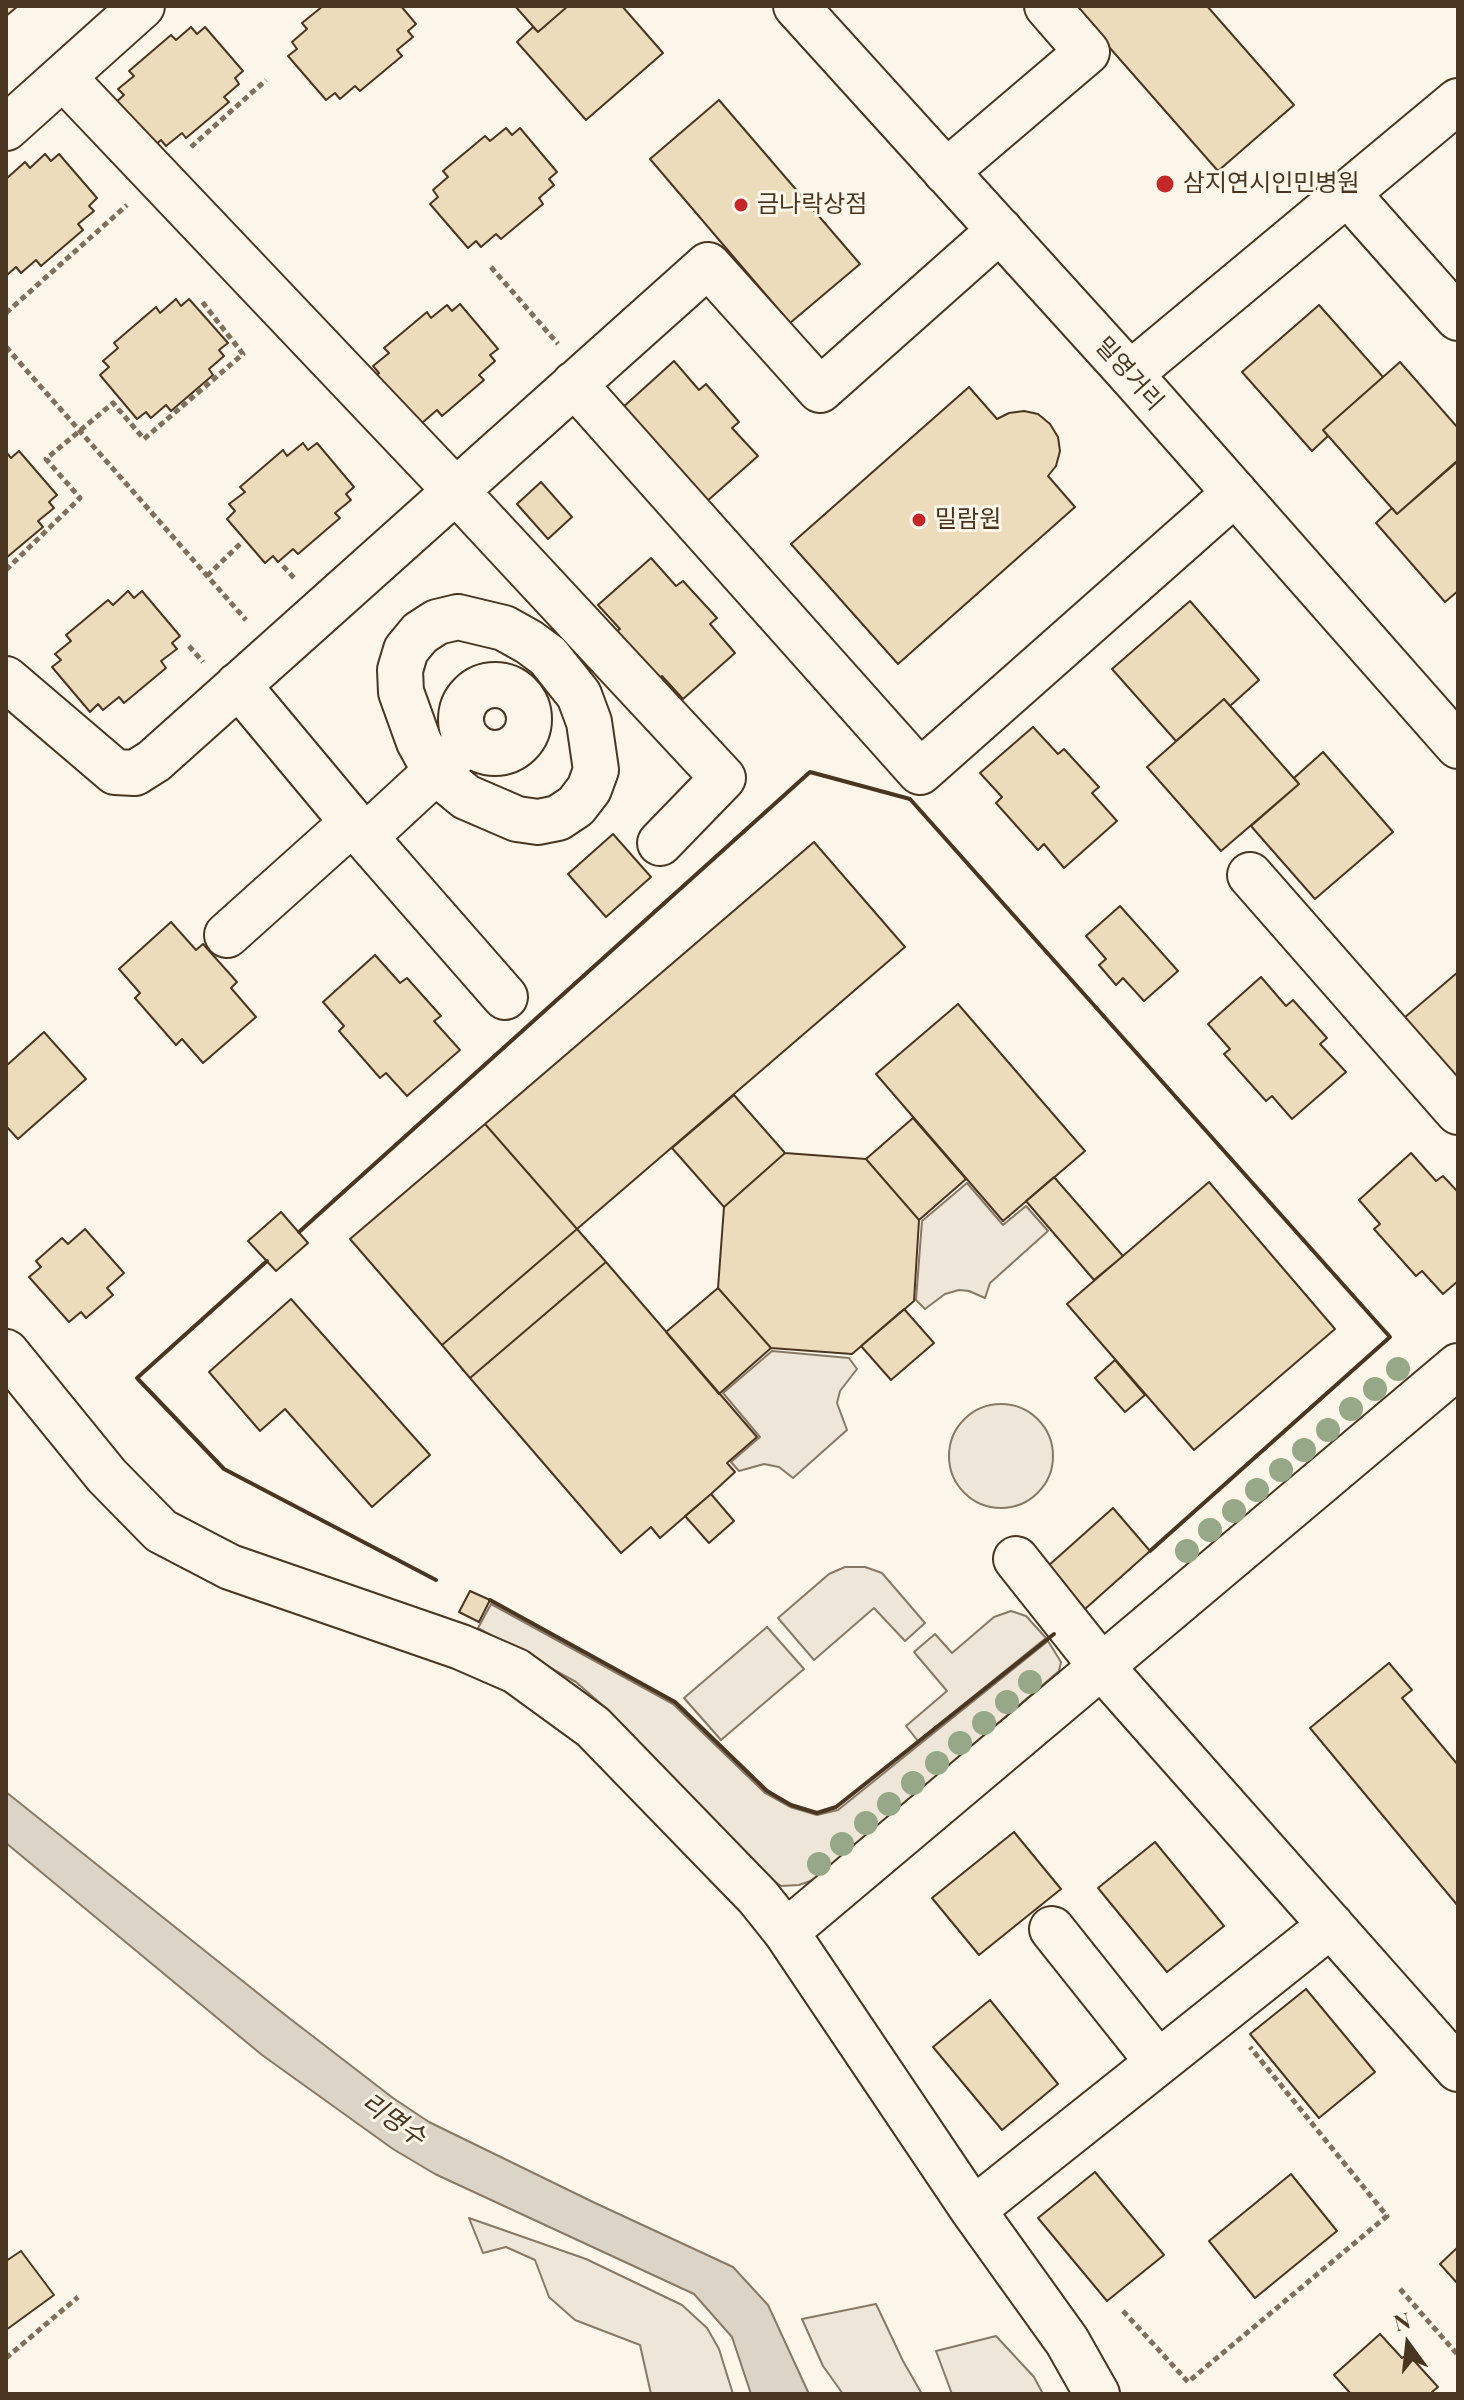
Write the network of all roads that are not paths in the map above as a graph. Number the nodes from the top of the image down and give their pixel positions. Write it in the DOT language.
graph roads {
  1 [pos="142,6"];
  2 [pos="796,6"];
  3 [pos="1047,6"];
  4 [pos="63,77"];
  5 [pos="1458,101"];
  6 [pos="6,128"];
  7 [pos="946,172"];
  8 [pos="1347,193"];
  9 [pos="1000,230"];
  10 [pos="1458,318"];
  11 [pos="1130,374"];
  12 [pos="579,380"];
  13 [pos="455,490"];
  14 [pos="1235,493"];
  15 [pos="587,632"];
  16 [pos="555,664"];
  17 [pos="6,679"];
  18 [pos="238,685"];
  19 [pos="1458,746"];
  20 [pos="453,756"];
  21 [pos="359,829"];
  22 [pos="660,843"];
  23 [pos="1250,875"];
  24 [pos="227,935"];
  25 [pos="505,997"];
  26 [pos="1458,1112"];
  27 [pos="6,1352"];
  28 [pos="1458,1366"];
  29 [pos="1016,1559"];
  30 [pos="1101,1666"];
  31 [pos="1331,1925"];
  32 [pos="1052,1929"];
  33 [pos="786,1932"];
  34 [pos="1158,2062"];
  35 [pos="1458,2069"];
  36 [pos="973,2210"];
  37 [pos="1097,2394"];
  1 -- 4 [label="street"];
  2 -- 7 [label="street, 밀영거리"];
  3 -- 7 [label="street"];
  4 -- 6 [label="street"];
  4 -- 13 [label="street"];
  5 -- 8 [label="street"];
  7 -- 9 [label="street, 밀영거리"];
  8 -- 10 [label="street"];
  8 -- 11 [label="street"];
  9 -- 11 [label="street, 밀영거리"];
  9 -- 12 [label="street"];
  11 -- 14 [label="street, 밀영거리"];
  12 -- 13 [label="street"];
  12 -- 14 [label="street"];
  13 -- 15 [label="street"];
  13 -- 18 [label="street"];
  14 -- 19 [label="street, 밀영거리"];
  15 -- 16 [label="street"];
  15 -- 22 [label="street"];
  16 -- 20 [label="street"];
  16 -- 20 [label="street"];
  16 -- 20 [label="street"];
  17 -- 18 [label="street"];
  18 -- 21 [label="street"];
  20 -- 21 [label="street"];
  21 -- 24 [label="street"];
  21 -- 25 [label="street"];
  23 -- 26 [label="street"];
  27 -- 33 [label="street"];
  28 -- 30 [label="street"];
  29 -- 30 [label="street"];
  30 -- 31 [label="street"];
  30 -- 33 [label="street"];
  31 -- 34 [label="street"];
  31 -- 35 [label="street"];
  32 -- 34 [label="street"];
  33 -- 36 [label="street"];
  34 -- 36 [label="street"];
  36 -- 37 [label="street"];
}
